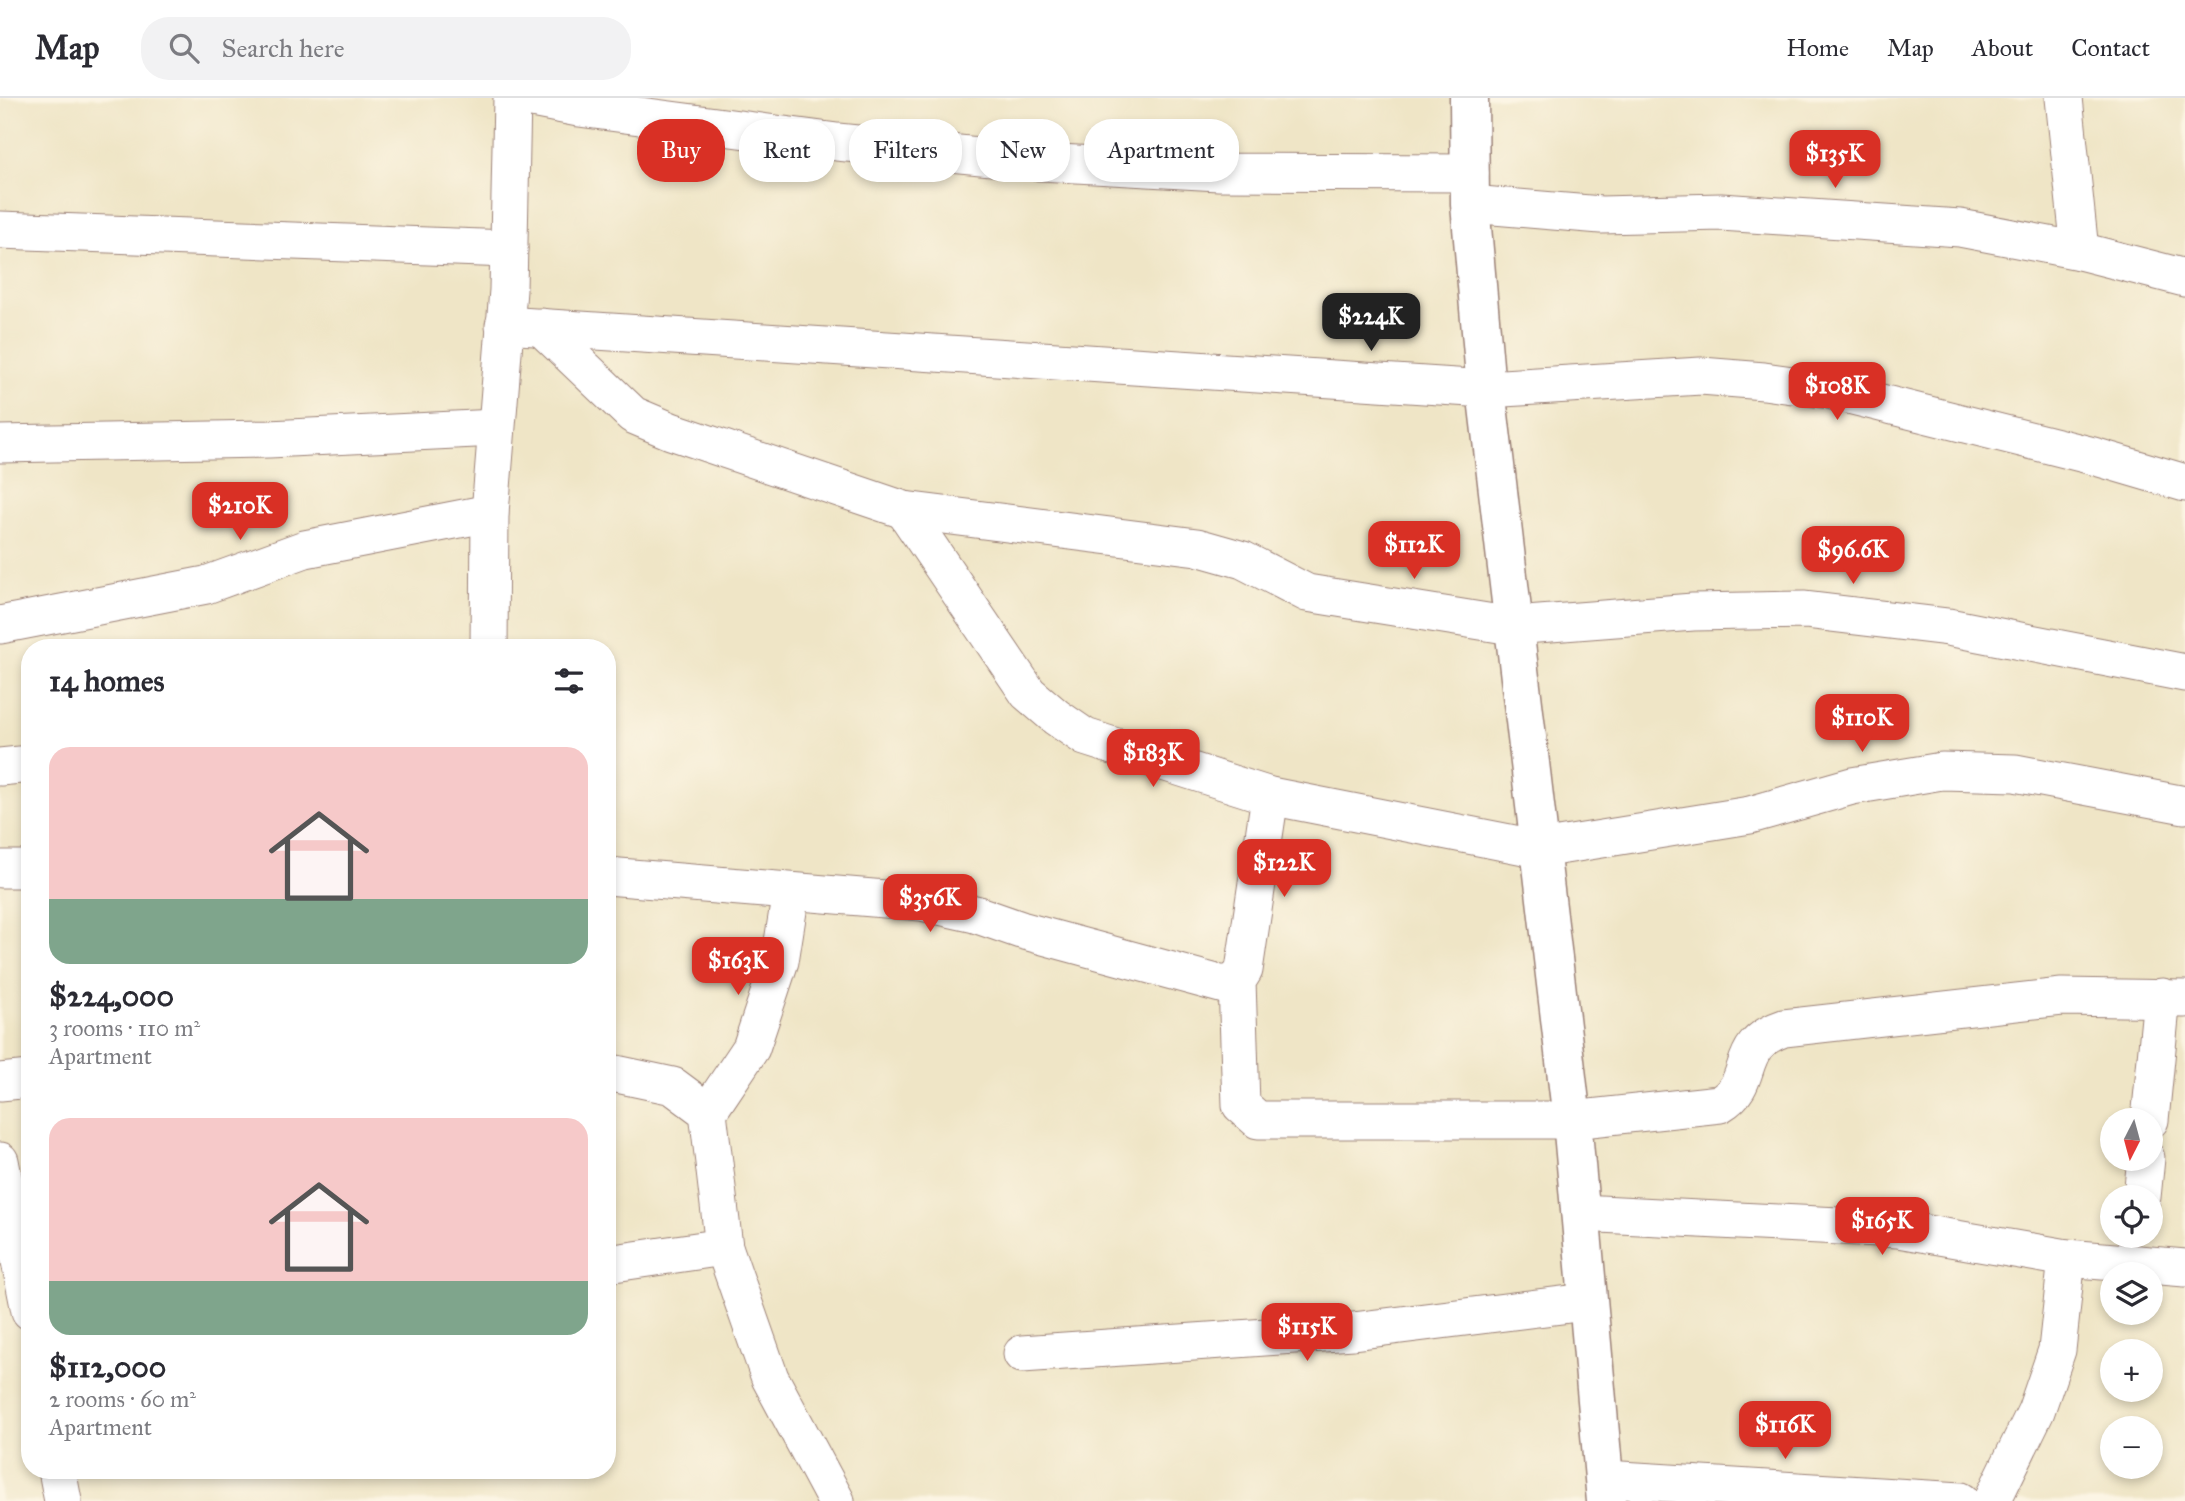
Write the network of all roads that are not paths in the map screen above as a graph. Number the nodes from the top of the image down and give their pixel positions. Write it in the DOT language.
graph roads {
  1 [pos="512,98"];
  2 [pos="527,98"];
  3 [pos="1469,98"];
  4 [pos="2064,98"];
  5 [pos="1470,189"];
  6 [pos="0,230"];
  7 [pos="509,249"];
  8 [pos="2080,251"];
  9 [pos="2185,278"];
  10 [pos="504,325"];
  11 [pos="541,327"];
  12 [pos="1486,389"];
  13 [pos="496,428"];
  14 [pos="0,444"];
  15 [pos="2185,483"];
  16 [pos="905,510"];
  17 [pos="490,513"];
  18 [pos="0,625"];
  19 [pos="1512,626"];
  20 [pos="489,639"];
  21 [pos="2185,673"];
  22 [pos="21,765"];
  23 [pos="0,767"];
  24 [pos="1270,796"];
  25 [pos="2185,805"];
  26 [pos="1540,849"];
  27 [pos="0,869"];
  28 [pos="21,869"];
  29 [pos="616,877"];
  30 [pos="791,892"];
  31 [pos="1237,981"];
  32 [pos="2173,998"];
  33 [pos="616,1074"];
  34 [pos="21,1080"];
  35 [pos="0,1082"];
  36 [pos="2152,1108"];
  37 [pos="708,1112"];
  38 [pos="1572,1120"];
  39 [pos="0,1161"];
  40 [pos="1580,1213"];
  41 [pos="724,1247"];
  42 [pos="2137,1250"];
  43 [pos="2067,1258"];
  44 [pos="616,1263"];
  45 [pos="21,1267"];
  46 [pos="2185,1268"];
  47 [pos="1586,1302"];
  48 [pos="21,1314"];
  49 [pos="0,1318"];
  50 [pos="1021,1354"];
  51 [pos="59,1479"];
  52 [pos="1605,1490"];
  53 [pos="63,1501"];
  54 [pos="835,1501"];
  55 [pos="1961,1501"];
  56 [pos="1992,1501"];
  1 -- 7 [label="street"];
  2 -- 5 [label="street"];
  3 -- 5 [label="street"];
  4 -- 8 [label="street"];
  5 -- 8 [label="street"];
  5 -- 12 [label="street"];
  6 -- 7 [label="street"];
  7 -- 10 [label="street"];
  8 -- 9 [label="street"];
  10 -- 11 [label="street"];
  10 -- 13 [label="street"];
  11 -- 12 [label="street"];
  11 -- 16 [label="street"];
  12 -- 15 [label="street"];
  12 -- 19 [label="street"];
  13 -- 14 [label="street"];
  13 -- 17 [label="street"];
  16 -- 19 [label="street"];
  16 -- 24 [label="street"];
  17 -- 18 [label="street"];
  17 -- 20 [label="street"];
  19 -- 21 [label="street"];
  19 -- 26 [label="street"];
  22 -- 23 [label="street"];
  24 -- 26 [label="street"];
  24 -- 31 [label="street"];
  25 -- 26 [label="street"];
  26 -- 38 [label="street"];
  27 -- 28 [label="street"];
  29 -- 30 [label="street"];
  30 -- 31 [label="street"];
  30 -- 37 [label="street"];
  31 -- 38 [label="street"];
  32 -- 36 [label="street"];
  32 -- 38 [label="street"];
  33 -- 37 [label="street"];
  34 -- 35 [label="street"];
  37 -- 41 [label="street"];
  38 -- 40 [label="street"];
  39 -- 45 [label="street"];
  40 -- 43 [label="street"];
  40 -- 47 [label="street"];
  41 -- 44 [label="street"];
  41 -- 54 [label="street"];
  42 -- 43 [label="street"];
  42 -- 46 [label="street"];
  43 -- 56 [label="street"];
  47 -- 50 [label="street"];
  47 -- 52 [label="street"];
  48 -- 49 [label="street"];
  51 -- 53 [label="street"];
  52 -- 55 [label="street"];
}
